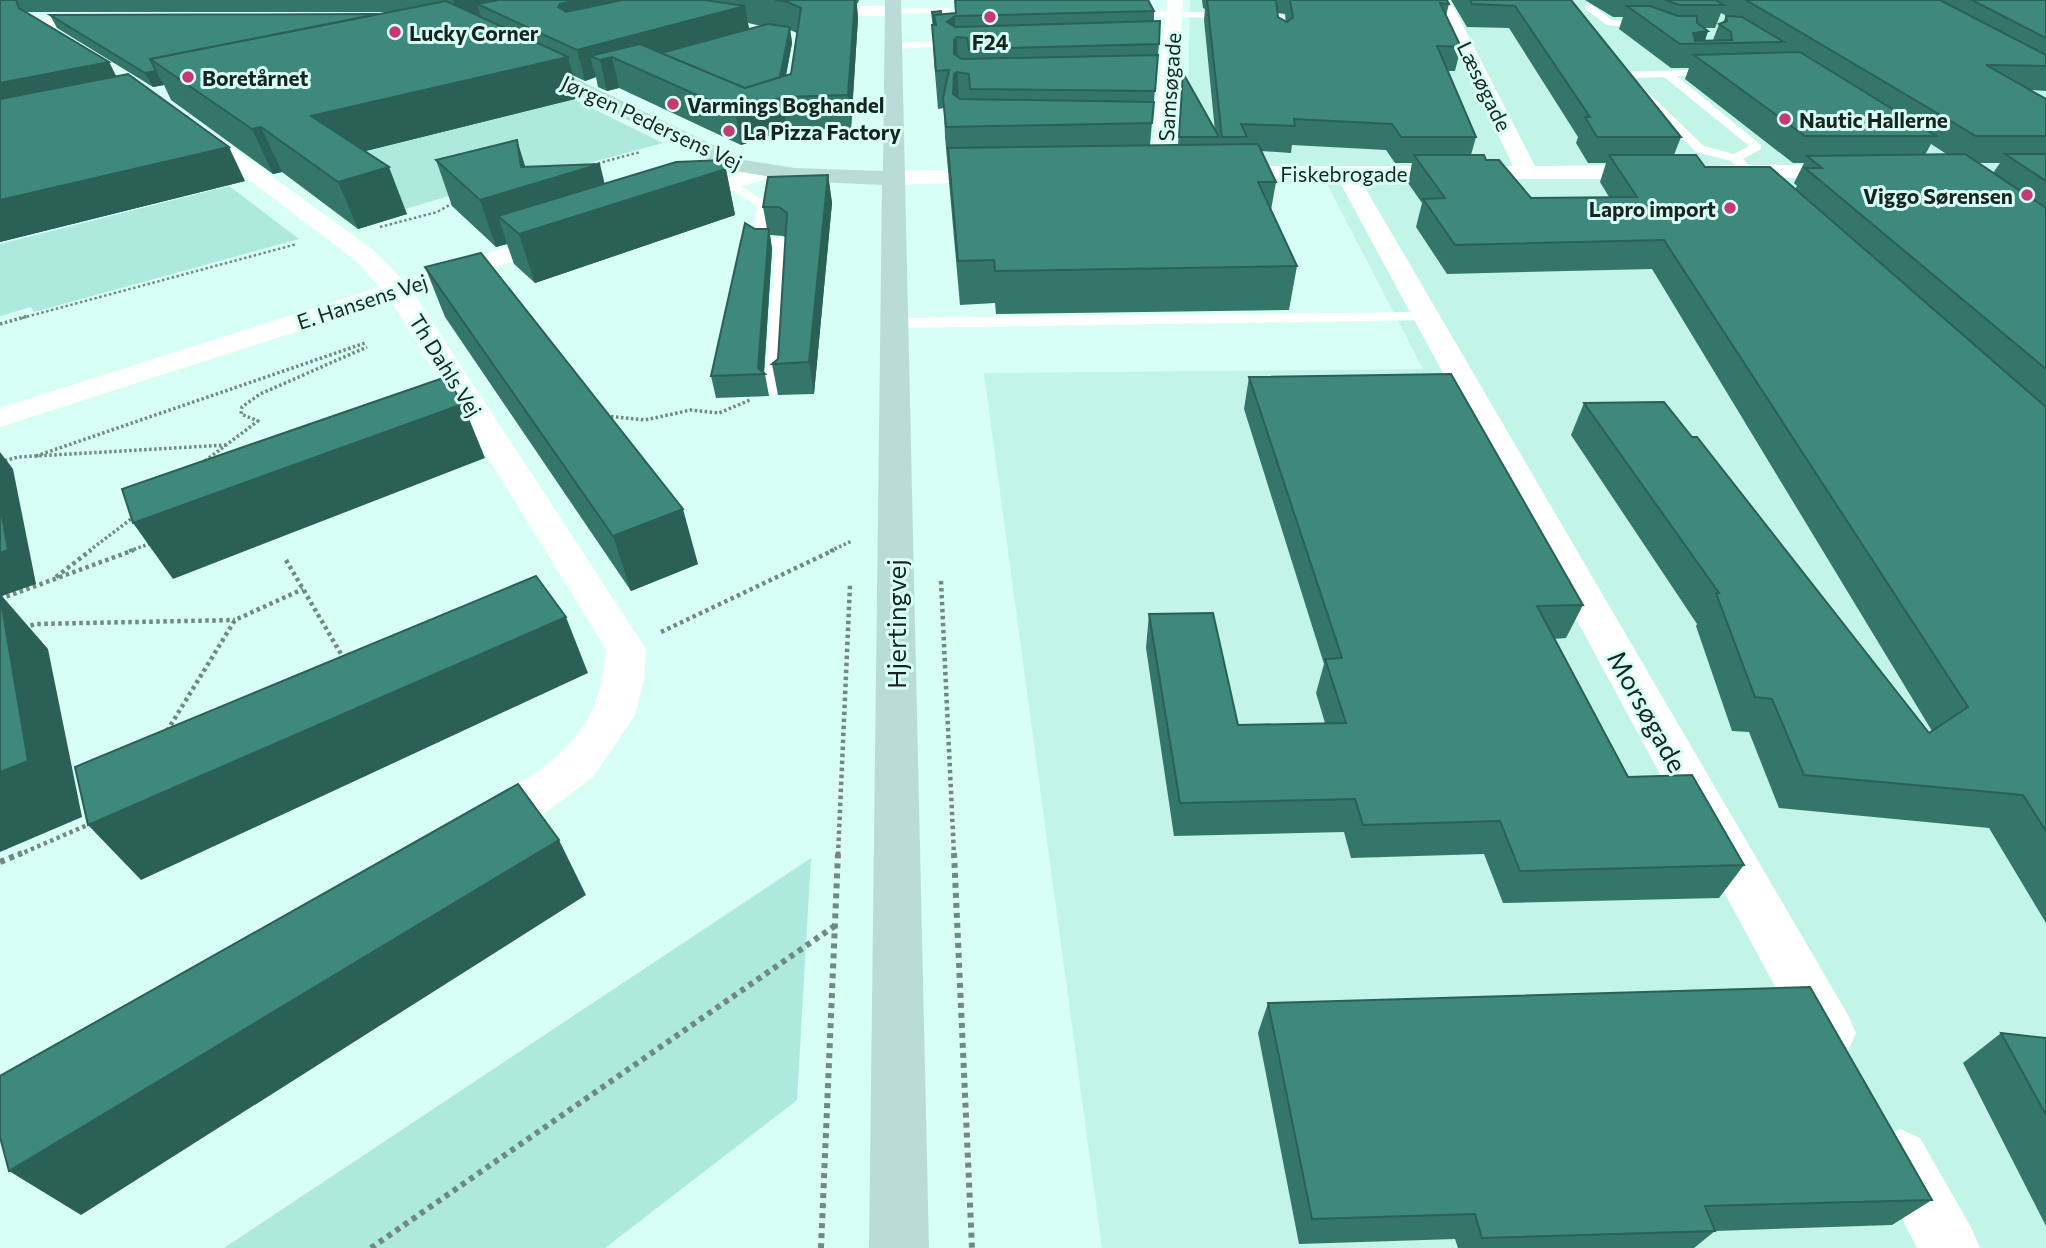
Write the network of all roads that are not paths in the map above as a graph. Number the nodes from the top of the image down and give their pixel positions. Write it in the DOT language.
graph roads {
  1 [pos="721,0"];
  2 [pos="1442,0"];
  3 [pos="1175,6"];
  4 [pos="1588,8"];
  5 [pos="1121,14"];
  6 [pos="948,16"];
  7 [pos="961,16"];
  8 [pos="893,19"];
  9 [pos="43,26"];
  10 [pos="1661,30"];
  11 [pos="1282,40"];
  12 [pos="511,55"];
  13 [pos="99,67"];
  14 [pos="1729,72"];
  15 [pos="1666,74"];
  16 [pos="602,82"];
  17 [pos="579,88"];
  18 [pos="172,113"];
  19 [pos="1742,165"];
  20 [pos="765,172"];
  21 [pos="1527,172"];
  22 [pos="1680,172"];
  23 [pos="1707,172"];
  24 [pos="1873,172"];
  25 [pos="1162,173"];
  26 [pos="1135,174"];
  27 [pos="1346,174"];
  28 [pos="1029,176"];
  29 [pos="893,178"];
  30 [pos="730,183"];
  31 [pos="1780,200"];
  32 [pos="654,208"];
  33 [pos="590,228"];
  34 [pos="398,290"];
  35 [pos="1426,317"];
  36 [pos="894,323"];
  37 [pos="773,390"];
  38 [pos="0,418"];
  39 [pos="453,844"];
  40 [pos="1848,1067"];
  41 [pos="1882,1127"];
  42 [pos="899,1248"];
  43 [pos="1950,1248"];
  1 -- 8 [label="street"];
  2 -- 21 [label="street, Læsøgade"];
  3 -- 5 [label="lane"];
  3 -- 11 [label="lane"];
  3 -- 25 [label="street, Samsøgade"];
  4 -- 10 [label="lane"];
  6 -- 7 [label="lane"];
  6 -- 8 [label="lane"];
  6 -- 8 [label="lane"];
  8 -- 29 [label="main road, Hjertingvej"];
  9 -- 13 [label="street"];
  12 -- 17 [label="main road, Jørgen Pedersens Vej"];
  14 -- 15 [label="lane"];
  15 -- 19 [label="lane"];
  15 -- 19 [label="lane"];
  16 -- 17 [label="lane"];
  17 -- 20 [label="main road, Jørgen Pedersens Vej"];
  18 -- 34 [label="street, Th Dahls Vej"];
  19 -- 23 [label="street"];
  19 -- 24 [label="street"];
  19 -- 31 [label="street"];
  20 -- 29 [label="main road, Jørgen Pedersens Vej"];
  20 -- 30 [label="street"];
  21 -- 22 [label="street, Fiskebrogade"];
  21 -- 27 [label="street, Fiskebrogade"];
  25 -- 26 [label="street, Fiskebrogade"];
  25 -- 27 [label="street, Fiskebrogade"];
  27 -- 35 [label="street, Morsøgade"];
  28 -- 29 [label="street"];
  29 -- 36 [label="main road, Hjertingvej"];
  30 -- 32 [label="street"];
  30 -- 37 [label="lane"];
  33 -- 34 [label="street, E. Hansens Vej"];
  34 -- 38 [label="street, E. Hansens Vej"];
  34 -- 39 [label="street, Th Dahls Vej"];
  35 -- 36 [label="lane"];
  35 -- 40 [label="street, Morsøgade"];
  36 -- 42 [label="main road, Hjertingvej"];
  41 -- 43 [label="street"];
}
